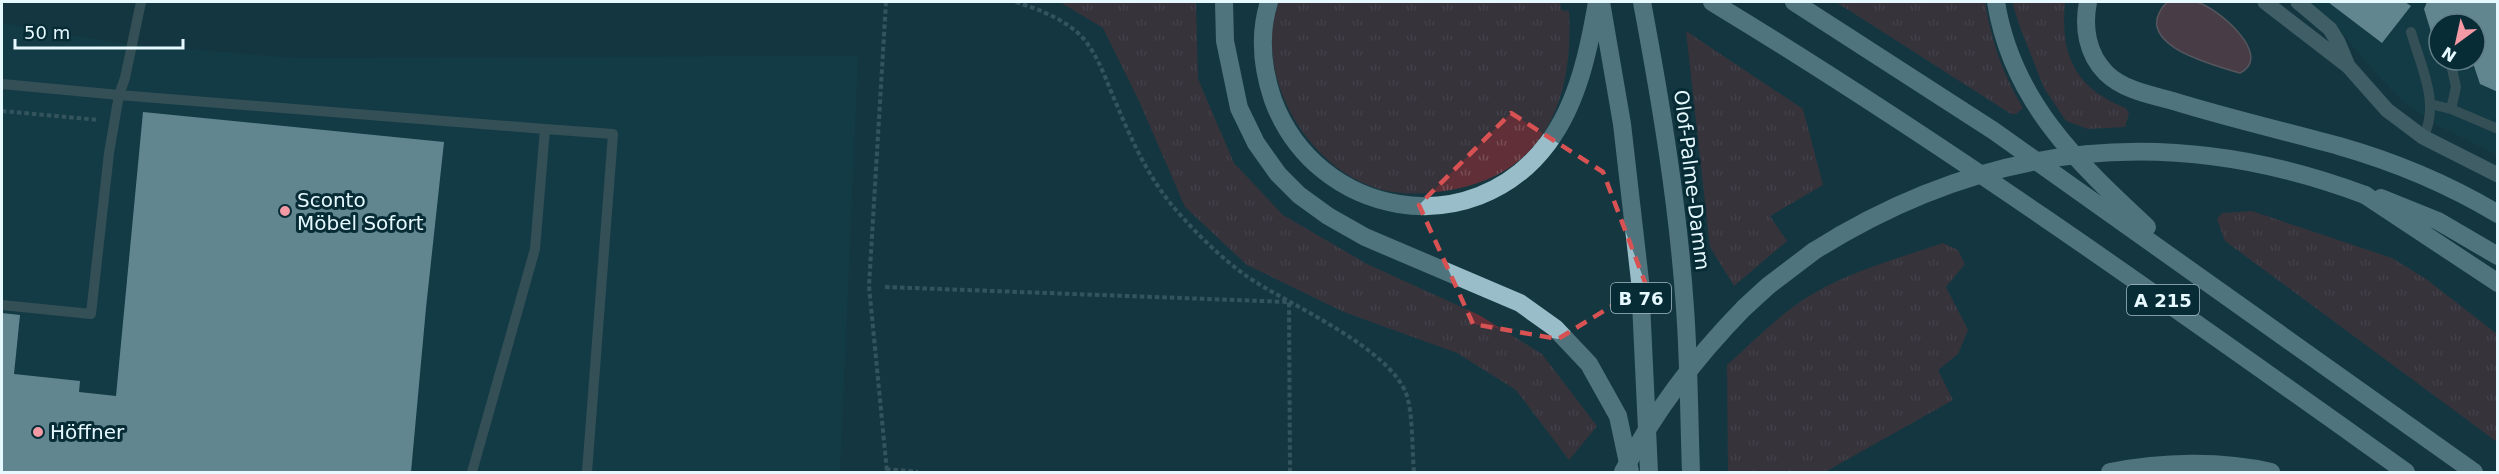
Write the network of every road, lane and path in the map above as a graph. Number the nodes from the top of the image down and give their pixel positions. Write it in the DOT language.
graph roads {
  1 [pos="141,2"];
  2 [pos="885,2"];
  3 [pos="1016,2"];
  4 [pos="1224,2"];
  5 [pos="1269,2"];
  6 [pos="1599,2"];
  7 [pos="1642,2"];
  8 [pos="1712,2"];
  9 [pos="1794,2"];
  10 [pos="1996,2"];
  11 [pos="2088,2"];
  12 [pos="2265,2"];
  13 [pos="2298,2"];
  14 [pos="2411,32"];
  15 [pos="2348,66"];
  16 [pos="2453,72"];
  17 [pos="2,84"];
  18 [pos="119,95"];
  19 [pos="2430,104"];
  20 [pos="2451,109"];
  21 [pos="2,111"];
  22 [pos="115,121"];
  23 [pos="545,129"];
  24 [pos="2498,129"];
  25 [pos="2423,137"];
  26 [pos="2498,175"];
  27 [pos="2364,195"];
  28 [pos="2498,214"];
  29 [pos="2498,256"];
  30 [pos="2498,283"];
  31 [pos="2212,284"];
  32 [pos="885,287"];
  33 [pos="1289,302"];
  34 [pos="2,305"];
  35 [pos="886,471"];
  36 [pos="472,472"];
  37 [pos="587,472"];
  38 [pos="918,472"];
  39 [pos="1290,472"];
  40 [pos="1414,472"];
  41 [pos="1623,472"];
  42 [pos="1630,472"];
  43 [pos="1648,472"];
  44 [pos="1691,472"];
  45 [pos="2110,472"];
  46 [pos="2271,472"];
  47 [pos="2406,472"];
  48 [pos="2474,472"];
  1 -- 18 [label="lane"];
  2 -- 35 [label="path"];
  3 -- 33 [label="path"];
  4 -- 42 [label="highway"];
  5 -- 6 [label="highway"];
  6 -- 43 [label="highway, B 76"];
  7 -- 44 [label="highway, Olof-Palme-Damm / B 76"];
  8 -- 47 [label="highway, A 215"];
  9 -- 31 [label="highway, A 215"];
  10 -- 31 [label="highway"];
  11 -- 28 [label="highway"];
  12 -- 15 [label="street"];
  13 -- 15 [label="street"];
  14 -- 19 [label="lane"];
  15 -- 25 [label="street"];
  16 -- 20 [label="lane"];
  17 -- 18 [label="lane"];
  18 -- 22 [label="lane"];
  18 -- 23 [label="lane"];
  19 -- 20 [label="lane"];
  19 -- 25 [label="lane"];
  20 -- 24 [label="lane"];
  21 -- 22 [label="path"];
  22 -- 34 [label="lane"];
  23 -- 36 [label="lane"];
  23 -- 37 [label="lane"];
  25 -- 26 [label="street"];
  27 -- 29 [label="highway"];
  27 -- 30 [label="highway"];
  27 -- 41 [label="highway, bridge"];
  31 -- 48 [label="highway, A 215"];
  32 -- 33 [label="path"];
  33 -- 39 [label="path"];
  33 -- 40 [label="path"];
  35 -- 38 [label="path"];
  45 -- 46 [label="highway"];
}
